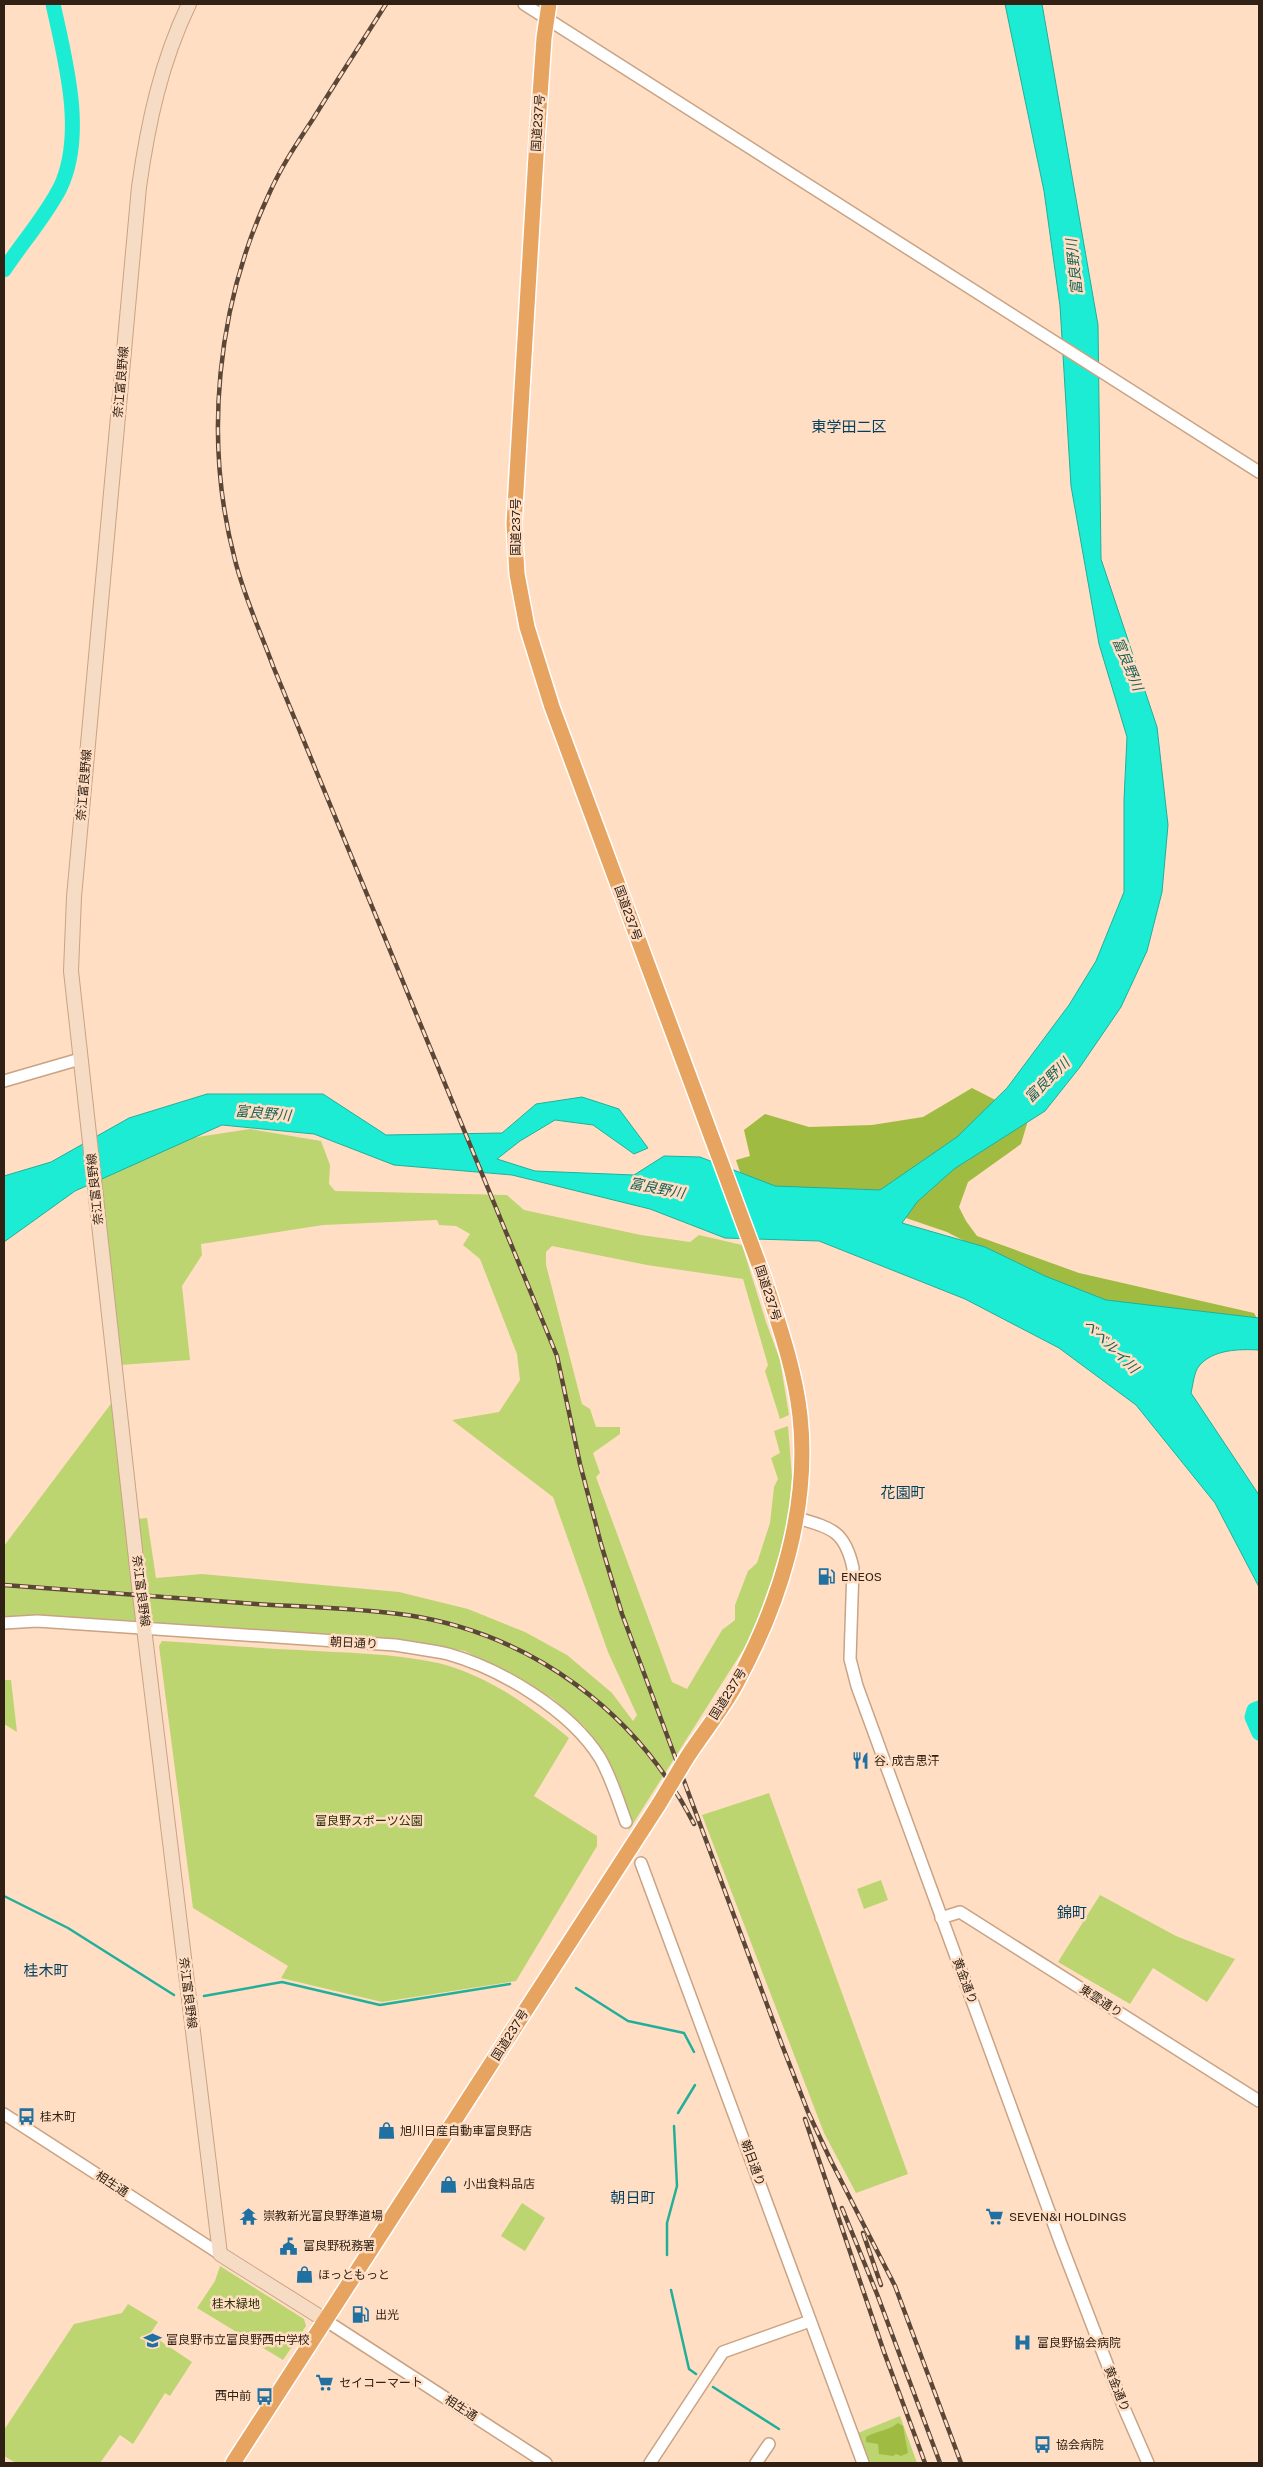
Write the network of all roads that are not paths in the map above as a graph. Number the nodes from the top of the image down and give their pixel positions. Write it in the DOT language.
graph roads {
  1 [pos="189,4"];
  2 [pos="524,4"];
  3 [pos="548,11"];
  4 [pos="1259,472"];
  5 [pos="80,1059"];
  6 [pos="4,1081"];
  7 [pos="797,1518"];
  8 [pos="4,1623"];
  9 [pos="145,1628"];
  10 [pos="626,1822"];
  11 [pos="641,1863"];
  12 [pos="941,1918"];
  13 [pos="1259,2101"];
  14 [pos="4,2114"];
  15 [pos="220,2254"];
  16 [pos="325,2320"];
  17 [pos="810,2321"];
  18 [pos="769,2444"];
  19 [pos="233,2463"];
  20 [pos="546,2463"];
  21 [pos="650,2463"];
  22 [pos="756,2463"];
  23 [pos="863,2463"];
  24 [pos="1148,2463"];
  1 -- 5 [label="main road, 奈江富良野線"];
  2 -- 3 [label="street"];
  3 -- 4 [label="street"];
  3 -- 7 [label="highway, 国道237号"];
  5 -- 6 [label="street"];
  5 -- 9 [label="main road, 奈江富良野線"];
  7 -- 12 [label="street, 黄金通り"];
  7 -- 16 [label="highway, 国道237号, bridge"];
  8 -- 9 [label="street, 朝日通り"];
  9 -- 10 [label="street, 朝日通り"];
  9 -- 15 [label="main road, 奈江富良野線"];
  11 -- 17 [label="street, 朝日通り"];
  12 -- 13 [label="street, 東雲通り"];
  12 -- 24 [label="street, 黄金通り"];
  14 -- 15 [label="street, 相生通"];
  15 -- 16 [label="main road"];
  16 -- 19 [label="highway, 国道237号"];
  16 -- 20 [label="street, 相生通"];
  17 -- 21 [label="street"];
  17 -- 23 [label="street, 朝日通り"];
  18 -- 22 [label="street"];
}
